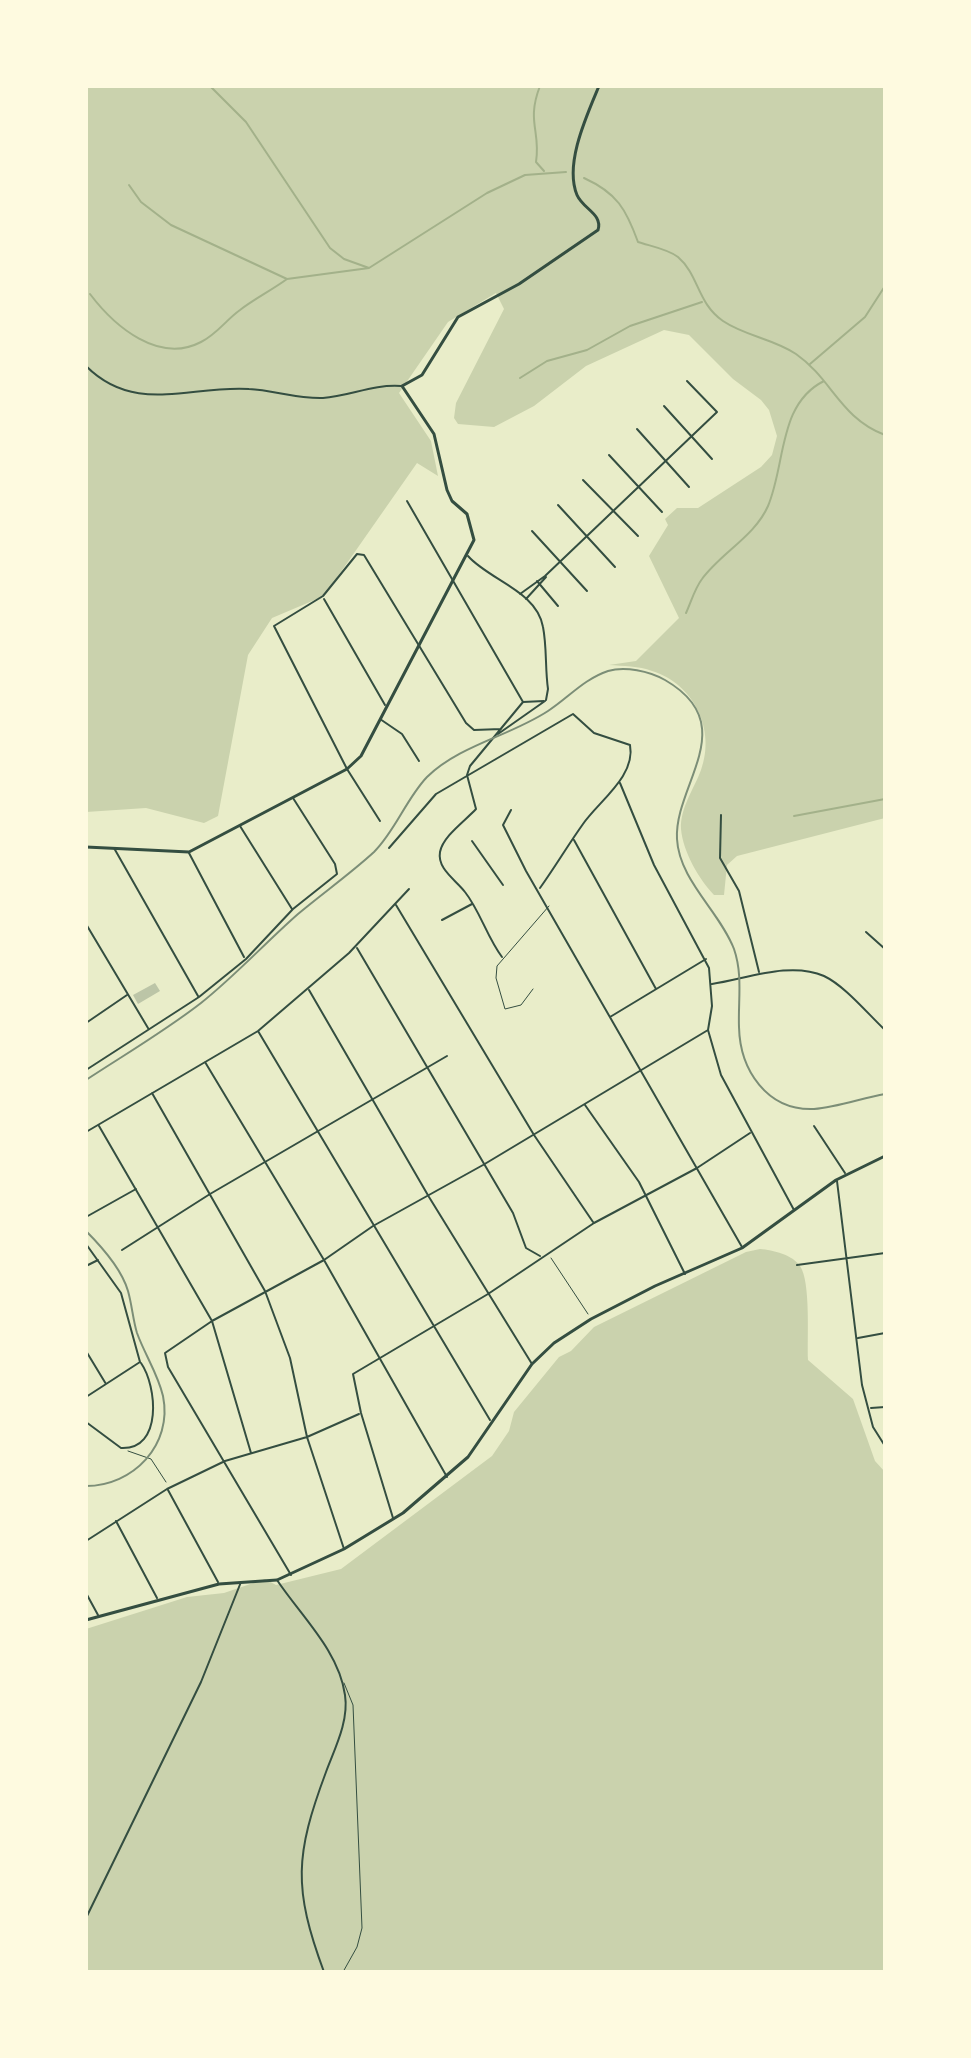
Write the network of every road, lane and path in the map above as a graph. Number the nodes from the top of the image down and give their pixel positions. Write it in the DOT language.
graph roads {
  1 [pos="599,86"];
  2 [pos="86,366"];
  3 [pos="687,381"];
  4 [pos="402,386"];
  5 [pos="664,406"];
  6 [pos="637,429"];
  7 [pos="692,436"];
  8 [pos="609,455"];
  9 [pos="712,459"];
  10 [pos="666,460"];
  11 [pos="583,480"];
  12 [pos="639,486"];
  13 [pos="689,487"];
  14 [pos="407,501"];
  15 [pos="558,505"];
  16 [pos="612,511"];
  17 [pos="662,512"];
  18 [pos="532,531"];
  19 [pos="586,536"];
  20 [pos="638,536"];
  21 [pos="468,556"];
  22 [pos="560,562"];
  23 [pos="615,567"];
  24 [pos="545,576"];
  25 [pos="454,579"];
  26 [pos="537,581"];
  27 [pos="541,585"];
  28 [pos="587,591"];
  29 [pos="520,594"];
  30 [pos="323,596"];
  31 [pos="526,599"];
  32 [pos="558,606"];
  33 [pos="421,646"];
  34 [pos="546,700"];
  35 [pos="523,702"];
  36 [pos="385,705"];
  37 [pos="379,719"];
  38 [pos="501,729"];
  39 [pos="496,735"];
  40 [pos="419,761"];
  41 [pos="347,769"];
  42 [pos="467,775"];
  43 [pos="620,782"];
  44 [pos="293,797"];
  45 [pos="511,810"];
  46 [pos="721,815"];
  47 [pos="380,821"];
  48 [pos="240,825"];
  49 [pos="574,840"];
  50 [pos="472,841"];
  51 [pos="86,847"];
  52 [pos="114,847"];
  53 [pos="389,848"];
  54 [pos="189,852"];
  55 [pos="503,885"];
  56 [pos="409,889"];
  57 [pos="539,889"];
  58 [pos="396,904"];
  59 [pos="472,904"];
  60 [pos="549,906"];
  61 [pos="293,909"];
  62 [pos="442,920"];
  63 [pos="86,924"];
  64 [pos="87,929"];
  65 [pos="866,932"];
  66 [pos="356,947"];
  67 [pos="885,949"];
  68 [pos="502,957"];
  69 [pos="246,959"];
  70 [pos="706,959"];
  71 [pos="759,973"];
  72 [pos="711,984"];
  73 [pos="533,989"];
  74 [pos="656,989"];
  75 [pos="309,990"];
  76 [pos="127,995"];
  77 [pos="199,997"];
  78 [pos="609,1017"];
  79 [pos="86,1023"];
  80 [pos="149,1029"];
  81 [pos="708,1030"];
  82 [pos="885,1030"];
  83 [pos="258,1031"];
  84 [pos="447,1056"];
  85 [pos="205,1062"];
  86 [pos="427,1068"];
  87 [pos="86,1070"];
  88 [pos="639,1070"];
  89 [pos="152,1093"];
  90 [pos="374,1099"];
  91 [pos="584,1105"];
  92 [pos="98,1125"];
  93 [pos="814,1126"];
  94 [pos="319,1131"];
  95 [pos="86,1132"];
  96 [pos="750,1133"];
  97 [pos="534,1135"];
  98 [pos="885,1156"];
  99 [pos="264,1162"];
  100 [pos="483,1165"];
  101 [pos="697,1168"];
  102 [pos="846,1174"];
  103 [pos="836,1180"];
  104 [pos="136,1189"];
  105 [pos="210,1194"];
  106 [pos="644,1195"];
  107 [pos="429,1197"];
  108 [pos="794,1210"];
  109 [pos="86,1217"];
  110 [pos="594,1223"];
  111 [pos="374,1225"];
  112 [pos="156,1228"];
  113 [pos="86,1244"];
  114 [pos="742,1248"];
  115 [pos="122,1250"];
  116 [pos="547,1253"];
  117 [pos="885,1253"];
  118 [pos="541,1257"];
  119 [pos="848,1257"];
  120 [pos="99,1259"];
  121 [pos="324,1260"];
  122 [pos="797,1265"];
  123 [pos="86,1266"];
  124 [pos="685,1274"];
  125 [pos="265,1291"];
  126 [pos="488,1294"];
  127 [pos="591,1319"];
  128 [pos="212,1321"];
  129 [pos="433,1323"];
  130 [pos="885,1333"];
  131 [pos="857,1338"];
  132 [pos="86,1351"];
  133 [pos="379,1358"];
  134 [pos="140,1362"];
  135 [pos="532,1364"];
  136 [pos="106,1384"];
  137 [pos="86,1397"];
  138 [pos="885,1407"];
  139 [pos="869,1408"];
  140 [pos="361,1413"];
  141 [pos="491,1421"];
  142 [pos="86,1422"];
  143 [pos="307,1437"];
  144 [pos="885,1446"];
  145 [pos="121,1448"];
  146 [pos="251,1453"];
  147 [pos="225,1461"];
  148 [pos="447,1477"];
  149 [pos="167,1489"];
  150 [pos="393,1519"];
  151 [pos="115,1520"];
  152 [pos="86,1541"];
  153 [pos="344,1549"];
  154 [pos="291,1575"];
  155 [pos="277,1580"];
  156 [pos="241,1581"];
  157 [pos="219,1584"];
  158 [pos="86,1593"];
  159 [pos="157,1598"];
  160 [pos="99,1616"];
  161 [pos="86,1620"];
  162 [pos="341,1677"];
  163 [pos="86,1918"];
  164 [pos="324,1972"];
  165 [pos="343,1972"];
  1 -- 4 [label="street"];
  2 -- 4 [label="street"];
  3 -- 7 [label="street"];
  4 -- 21 [label="street"];
  5 -- 7 [label="street"];
  6 -- 10 [label="street"];
  7 -- 9 [label="street"];
  7 -- 10 [label="street"];
  8 -- 12 [label="street"];
  10 -- 12 [label="street"];
  10 -- 13 [label="street"];
  11 -- 16 [label="street"];
  12 -- 16 [label="street"];
  12 -- 17 [label="street"];
  14 -- 25 [label="street"];
  15 -- 19 [label="street"];
  16 -- 19 [label="street"];
  16 -- 20 [label="street"];
  18 -- 22 [label="street"];
  19 -- 22 [label="street"];
  19 -- 23 [label="street"];
  21 -- 25 [label="street"];
  21 -- 29 [label="street"];
  22 -- 24 [label="street"];
  22 -- 28 [label="street"];
  24 -- 26 [label="street"];
  24 -- 27 [label="street"];
  25 -- 33 [label="street"];
  25 -- 35 [label="street"];
  26 -- 27 [label="street"];
  26 -- 29 [label="street"];
  27 -- 31 [label="street"];
  27 -- 32 [label="street"];
  29 -- 31 [label="street"];
  30 -- 33 [label="street"];
  30 -- 36 [label="street"];
  30 -- 41 [label="street"];
  31 -- 34 [label="street"];
  33 -- 36 [label="street"];
  33 -- 38 [label="street"];
  34 -- 35 [label="street"];
  34 -- 39 [label="street"];
  35 -- 38 [label="street"];
  36 -- 37 [label="street"];
  37 -- 40 [label="street"];
  37 -- 41 [label="street"];
  38 -- 39 [label="street"];
  39 -- 42 [label="street"];
  41 -- 44 [label="street"];
  41 -- 47 [label="street"];
  42 -- 43 [label="street"];
  42 -- 53 [label="street"];
  42 -- 59 [label="street"];
  43 -- 49 [label="street"];
  43 -- 70 [label="street"];
  44 -- 48 [label="street"];
  44 -- 61 [label="street"];
  45 -- 57 [label="street"];
  46 -- 71 [label="street"];
  48 -- 54 [label="street"];
  48 -- 61 [label="street"];
  49 -- 57 [label="street"];
  49 -- 74 [label="street"];
  50 -- 55 [label="street"];
  51 -- 52 [label="street"];
  52 -- 54 [label="street"];
  52 -- 77 [label="street"];
  54 -- 69 [label="street"];
  56 -- 58 [label="street"];
  57 -- 60 [label="street"];
  58 -- 66 [label="street"];
  58 -- 97 [label="street"];
  59 -- 62 [label="street"];
  59 -- 68 [label="street"];
  60 -- 68 [label="lane"];
  60 -- 78 [label="street"];
  61 -- 69 [label="street"];
  63 -- 64 [label="street"];
  64 -- 76 [label="street"];
  65 -- 67 [label="street"];
  66 -- 75 [label="street"];
  66 -- 86 [label="street"];
  68 -- 73 [label="lane"];
  69 -- 77 [label="street"];
  70 -- 72 [label="street"];
  70 -- 74 [label="street"];
  71 -- 72 [label="street"];
  71 -- 82 [label="street"];
  72 -- 81 [label="street"];
  74 -- 78 [label="street"];
  75 -- 83 [label="street"];
  75 -- 90 [label="street"];
  76 -- 79 [label="street"];
  76 -- 80 [label="street"];
  77 -- 80 [label="street"];
  78 -- 88 [label="street"];
  80 -- 87 [label="street"];
  81 -- 88 [label="street"];
  81 -- 96 [label="street"];
  83 -- 85 [label="street"];
  83 -- 94 [label="street"];
  84 -- 86 [label="street"];
  85 -- 89 [label="street"];
  85 -- 99 [label="street"];
  86 -- 90 [label="street"];
  86 -- 100 [label="street"];
  88 -- 91 [label="street"];
  88 -- 101 [label="street"];
  89 -- 92 [label="street"];
  89 -- 105 [label="street"];
  90 -- 94 [label="street"];
  90 -- 107 [label="street"];
  91 -- 97 [label="street"];
  91 -- 106 [label="street"];
  92 -- 95 [label="street"];
  92 -- 104 [label="street"];
  93 -- 102 [label="street"];
  94 -- 99 [label="street"];
  94 -- 111 [label="street"];
  96 -- 101 [label="street"];
  96 -- 108 [label="street"];
  97 -- 100 [label="street"];
  97 -- 110 [label="street"];
  98 -- 102 [label="street"];
  99 -- 105 [label="street"];
  99 -- 121 [label="street"];
  100 -- 107 [label="street"];
  100 -- 118 [label="street"];
  101 -- 106 [label="street"];
  101 -- 114 [label="street"];
  102 -- 103 [label="street"];
  103 -- 108 [label="street"];
  103 -- 119 [label="street"];
  104 -- 109 [label="street"];
  104 -- 112 [label="street"];
  105 -- 112 [label="street"];
  105 -- 125 [label="street"];
  106 -- 110 [label="street"];
  106 -- 124 [label="street"];
  107 -- 111 [label="street"];
  107 -- 126 [label="street"];
  108 -- 114 [label="street"];
  110 -- 116 [label="street"];
  111 -- 121 [label="street"];
  111 -- 129 [label="street"];
  112 -- 115 [label="street"];
  112 -- 128 [label="street"];
  113 -- 120 [label="street"];
  114 -- 124 [label="street"];
  116 -- 118 [label="street"];
  116 -- 127 [label="path"];
  117 -- 119 [label="street"];
  118 -- 126 [label="street"];
  119 -- 122 [label="street"];
  119 -- 131 [label="street"];
  120 -- 123 [label="street"];
  120 -- 134 [label="street"];
  121 -- 125 [label="street"];
  121 -- 133 [label="street"];
  124 -- 127 [label="street"];
  125 -- 128 [label="street"];
  125 -- 143 [label="street"];
  126 -- 129 [label="street"];
  126 -- 135 [label="street"];
  127 -- 135 [label="street"];
  128 -- 146 [label="street"];
  128 -- 147 [label="street"];
  129 -- 133 [label="street"];
  129 -- 141 [label="street"];
  130 -- 131 [label="street"];
  131 -- 139 [label="street"];
  132 -- 136 [label="street"];
  133 -- 140 [label="street"];
  133 -- 148 [label="street"];
  134 -- 136 [label="street"];
  134 -- 145 [label="street"];
  135 -- 141 [label="street"];
  136 -- 137 [label="street"];
  138 -- 139 [label="street"];
  139 -- 144 [label="street"];
  140 -- 143 [label="street"];
  140 -- 150 [label="street"];
  141 -- 148 [label="street"];
  142 -- 145 [label="street"];
  143 -- 146 [label="street"];
  143 -- 153 [label="street"];
  145 -- 149 [label="path"];
  146 -- 147 [label="street"];
  147 -- 149 [label="street"];
  147 -- 154 [label="street"];
  148 -- 150 [label="street"];
  149 -- 151 [label="street"];
  149 -- 157 [label="street"];
  150 -- 153 [label="street"];
  151 -- 152 [label="street"];
  151 -- 159 [label="street"];
  153 -- 154 [label="street"];
  154 -- 155 [label="street"];
  155 -- 156 [label="street"];
  155 -- 162 [label="street"];
  156 -- 157 [label="street"];
  156 -- 163 [label="street"];
  157 -- 159 [label="street"];
  158 -- 160 [label="street"];
  159 -- 160 [label="street"];
  160 -- 161 [label="street"];
  162 -- 164 [label="street"];
  162 -- 165 [label="lane"];
}
